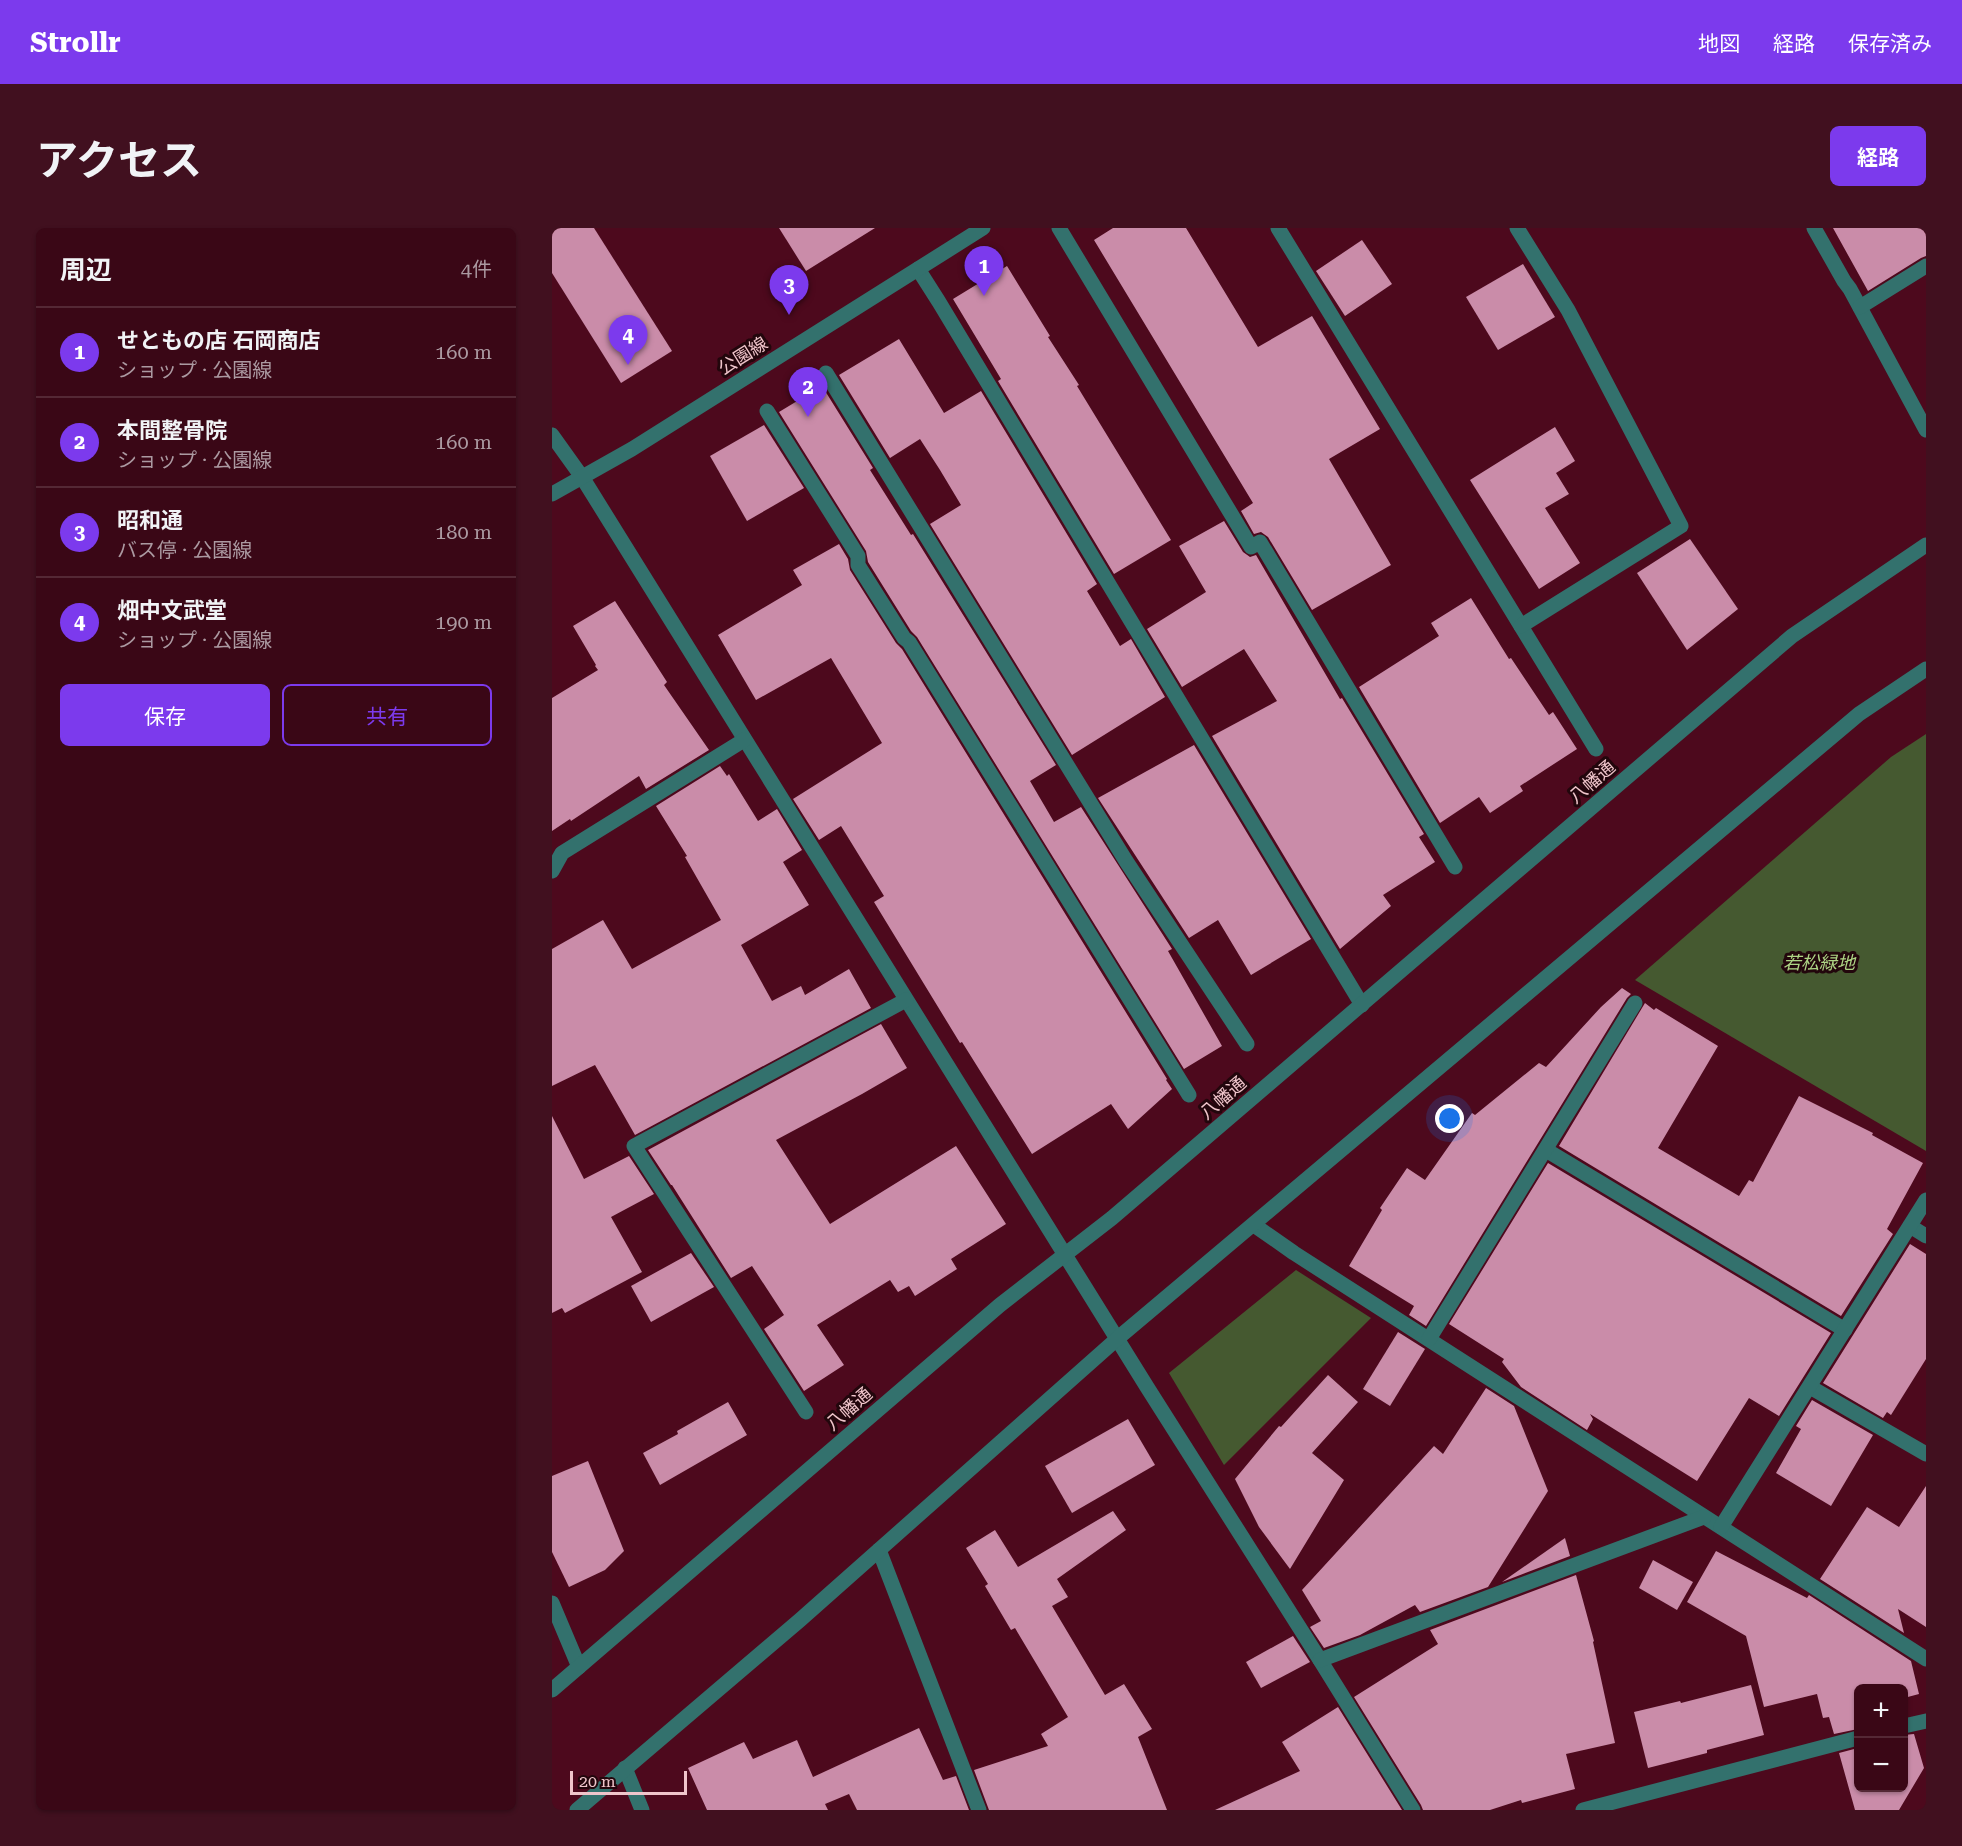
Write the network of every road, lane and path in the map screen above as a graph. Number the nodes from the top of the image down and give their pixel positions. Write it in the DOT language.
graph roads {
  1 [pos="983,228"];
  2 [pos="1059,228"];
  3 [pos="1278,228"];
  4 [pos="1517,228"];
  5 [pos="1814,228"];
  6 [pos="1926,266"];
  7 [pos="918,269"];
  8 [pos="1860,307"];
  9 [pos="826,373"];
  10 [pos="767,411"];
  11 [pos="1926,430"];
  12 [pos="552,435"];
  13 [pos="582,477"];
  14 [pos="552,494"];
  15 [pos="1926,545"];
  16 [pos="1521,626"];
  17 [pos="1926,669"];
  18 [pos="744,740"];
  19 [pos="1596,749"];
  20 [pos="1455,867"];
  21 [pos="552,871"];
  22 [pos="906,1000"];
  23 [pos="1635,1003"];
  24 [pos="1362,1005"];
  25 [pos="1247,1044"];
  26 [pos="1189,1095"];
  27 [pos="1546,1149"];
  28 [pos="1926,1200"];
  29 [pos="1254,1225"];
  30 [pos="1910,1226"];
  31 [pos="1926,1236"];
  32 [pos="1065,1256"];
  33 [pos="1845,1330"];
  34 [pos="1118,1338"];
  35 [pos="1429,1340"];
  36 [pos="1810,1387"];
  37 [pos="806,1412"];
  38 [pos="1926,1454"];
  39 [pos="1704,1517"];
  40 [pos="1721,1527"];
  41 [pos="879,1550"];
  42 [pos="552,1603"];
  43 [pos="1926,1659"];
  44 [pos="1320,1660"];
  45 [pos="579,1667"];
  46 [pos="552,1690"];
  47 [pos="1926,1720"];
  48 [pos="1908,1725"];
  49 [pos="1854,1739"];
  50 [pos="626,1768"];
  51 [pos="576,1810"];
  52 [pos="642,1810"];
  53 [pos="979,1810"];
  54 [pos="1413,1810"];
  55 [pos="1583,1810"];
  1 -- 7 [label="street, 公園線"];
  2 -- 20 [label="street"];
  3 -- 16 [label="street"];
  4 -- 16 [label="street"];
  5 -- 8 [label="street"];
  6 -- 8 [label="street"];
  7 -- 13 [label="street, 公園線"];
  7 -- 24 [label="street"];
  8 -- 11 [label="street"];
  9 -- 25 [label="street"];
  10 -- 26 [label="street"];
  12 -- 13 [label="street"];
  13 -- 14 [label="street, 公園線"];
  13 -- 18 [label="street"];
  15 -- 24 [label="street, 八幡通"];
  16 -- 19 [label="street"];
  17 -- 29 [label="street"];
  18 -- 21 [label="street"];
  18 -- 22 [label="street"];
  22 -- 32 [label="street"];
  22 -- 37 [label="street"];
  23 -- 27 [label="street"];
  24 -- 32 [label="street, 八幡通"];
  27 -- 33 [label="street"];
  27 -- 35 [label="street"];
  28 -- 30 [label="street"];
  29 -- 34 [label="street"];
  29 -- 35 [label="street"];
  30 -- 31 [label="street"];
  30 -- 33 [label="street"];
  32 -- 34 [label="street"];
  32 -- 45 [label="street, 八幡通"];
  33 -- 36 [label="street"];
  34 -- 41 [label="street"];
  34 -- 44 [label="street"];
  35 -- 39 [label="street"];
  36 -- 38 [label="street"];
  36 -- 40 [label="street"];
  39 -- 40 [label="street"];
  39 -- 44 [label="street"];
  40 -- 43 [label="street"];
  41 -- 50 [label="street"];
  41 -- 53 [label="street"];
  42 -- 45 [label="street"];
  44 -- 54 [label="street"];
  45 -- 46 [label="street, 八幡通"];
  47 -- 48 [label="street"];
  49 -- 55 [label="street"];
  50 -- 51 [label="street"];
  50 -- 52 [label="street"];
}
